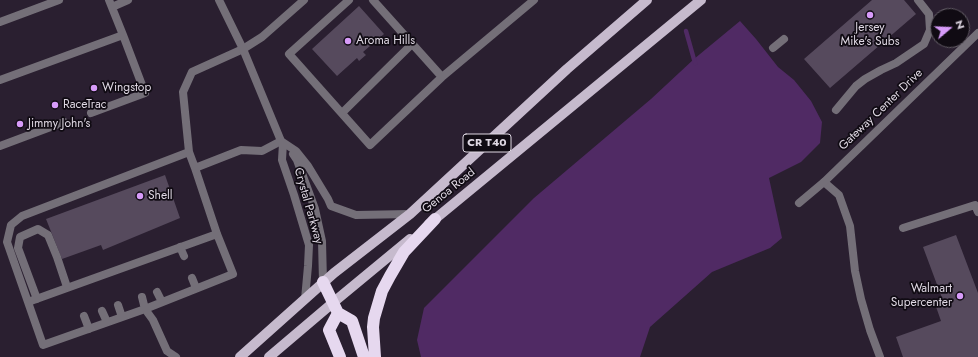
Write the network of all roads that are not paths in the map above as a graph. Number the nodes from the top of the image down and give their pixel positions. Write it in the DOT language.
graph roads {
  1 [pos="59,0"];
  2 [pos="128,0"];
  3 [pos="219,0"];
  4 [pos="304,0"];
  5 [pos="349,0"];
  6 [pos="373,0"];
  7 [pos="534,0"];
  8 [pos="647,0"];
  9 [pos="701,0"];
  10 [pos="918,0"];
  11 [pos="111,4"];
  12 [pos="0,22"];
  13 [pos="978,33"];
  14 [pos="123,35"];
  15 [pos="784,39"];
  16 [pos="412,44"];
  17 [pos="773,48"];
  18 [pos="243,49"];
  19 [pos="442,77"];
  20 [pos="0,80"];
  21 [pos="836,110"];
  22 [pos="91,113"];
  23 [pos="342,113"];
  24 [pos="64,122"];
  25 [pos="282,142"];
  26 [pos="0,146"];
  27 [pos="189,152"];
  28 [pos="195,168"];
  29 [pos="824,182"];
  30 [pos="799,203"];
  31 [pos="978,212"];
  32 [pos="410,214"];
  33 [pos="435,219"];
  34 [pos="903,228"];
  35 [pos="217,234"];
  36 [pos="180,247"];
  37 [pos="184,256"];
  38 [pos="192,278"];
  39 [pos="323,282"];
  40 [pos="174,288"];
  41 [pos="196,288"];
  42 [pos="72,289"];
  43 [pos="157,292"];
  44 [pos="177,296"];
  45 [pos="142,297"];
  46 [pos="37,299"];
  47 [pos="305,299"];
  48 [pos="28,302"];
  49 [pos="162,302"];
  50 [pos="118,305"];
  51 [pos="336,308"];
  52 [pos="145,309"];
  53 [pos="102,311"];
  54 [pos="84,316"];
  55 [pos="122,317"];
  56 [pos="107,322"];
  57 [pos="89,329"];
  58 [pos="176,357"];
  59 [pos="240,357"];
  60 [pos="269,357"];
  61 [pos="340,357"];
  62 [pos="364,357"];
  63 [pos="375,357"];
  64 [pos="880,357"];
  1 -- 12 [label="street"];
  2 -- 11 [label="street"];
  3 -- 18 [label="street, Crystal Parkway"];
  4 -- 18 [label="street"];
  5 -- 23 [label="street"];
  6 -- 16 [label="street"];
  7 -- 19 [label="street"];
  8 -- 32 [label="main road, Genoa Road / CR T40"];
  9 -- 33 [label="main road, Genoa Road / CR T40"];
  10 -- 21 [label="street"];
  11 -- 14 [label="street"];
  13 -- 29 [label="street, Gateway Center Drive"];
  14 -- 20 [label="street"];
  14 -- 22 [label="street"];
  15 -- 17 [label="street"];
  16 -- 19 [label="street"];
  16 -- 23 [label="street"];
  18 -- 25 [label="street, Crystal Parkway"];
  18 -- 27 [label="street"];
  19 -- 23 [label="street"];
  24 -- 26 [label="street"];
  25 -- 28 [label="street"];
  25 -- 32 [label="street, Crystal Parkway"];
  25 -- 39 [label="street"];
  25 -- 47 [label="street, Crystal Parkway"];
  27 -- 28 [label="street"];
  27 -- 48 [label="street"];
  28 -- 35 [label="street"];
  29 -- 30 [label="street, Gateway Center Drive"];
  29 -- 64 [label="street"];
  31 -- 34 [label="street"];
  32 -- 39 [label="main road, Genoa Road / CR T40"];
  33 -- 51 [label="main road, Genoa Road / CR T40"];
  33 -- 63 [label="highway"];
  35 -- 36 [label="street"];
  35 -- 41 [label="street"];
  36 -- 37 [label="street"];
  36 -- 42 [label="street"];
  38 -- 41 [label="street"];
  39 -- 47 [label="main road, Genoa Road / CR T40"];
  39 -- 51 [label="highway"];
  40 -- 44 [label="street"];
  41 -- 44 [label="street"];
  42 -- 46 [label="street"];
  42 -- 46 [label="street"];
  43 -- 49 [label="street"];
  44 -- 49 [label="street"];
  45 -- 52 [label="street"];
  46 -- 48 [label="street"];
  47 -- 59 [label="main road, Genoa Road / CR T40"];
  48 -- 57 [label="street"];
  49 -- 52 [label="street"];
  50 -- 55 [label="street"];
  51 -- 60 [label="main road, Genoa Road / CR T40"];
  51 -- 61 [label="highway"];
  51 -- 62 [label="highway"];
  52 -- 55 [label="street"];
  52 -- 58 [label="street"];
  53 -- 56 [label="street"];
  54 -- 57 [label="street"];
  55 -- 56 [label="street"];
  56 -- 57 [label="street"];
}
